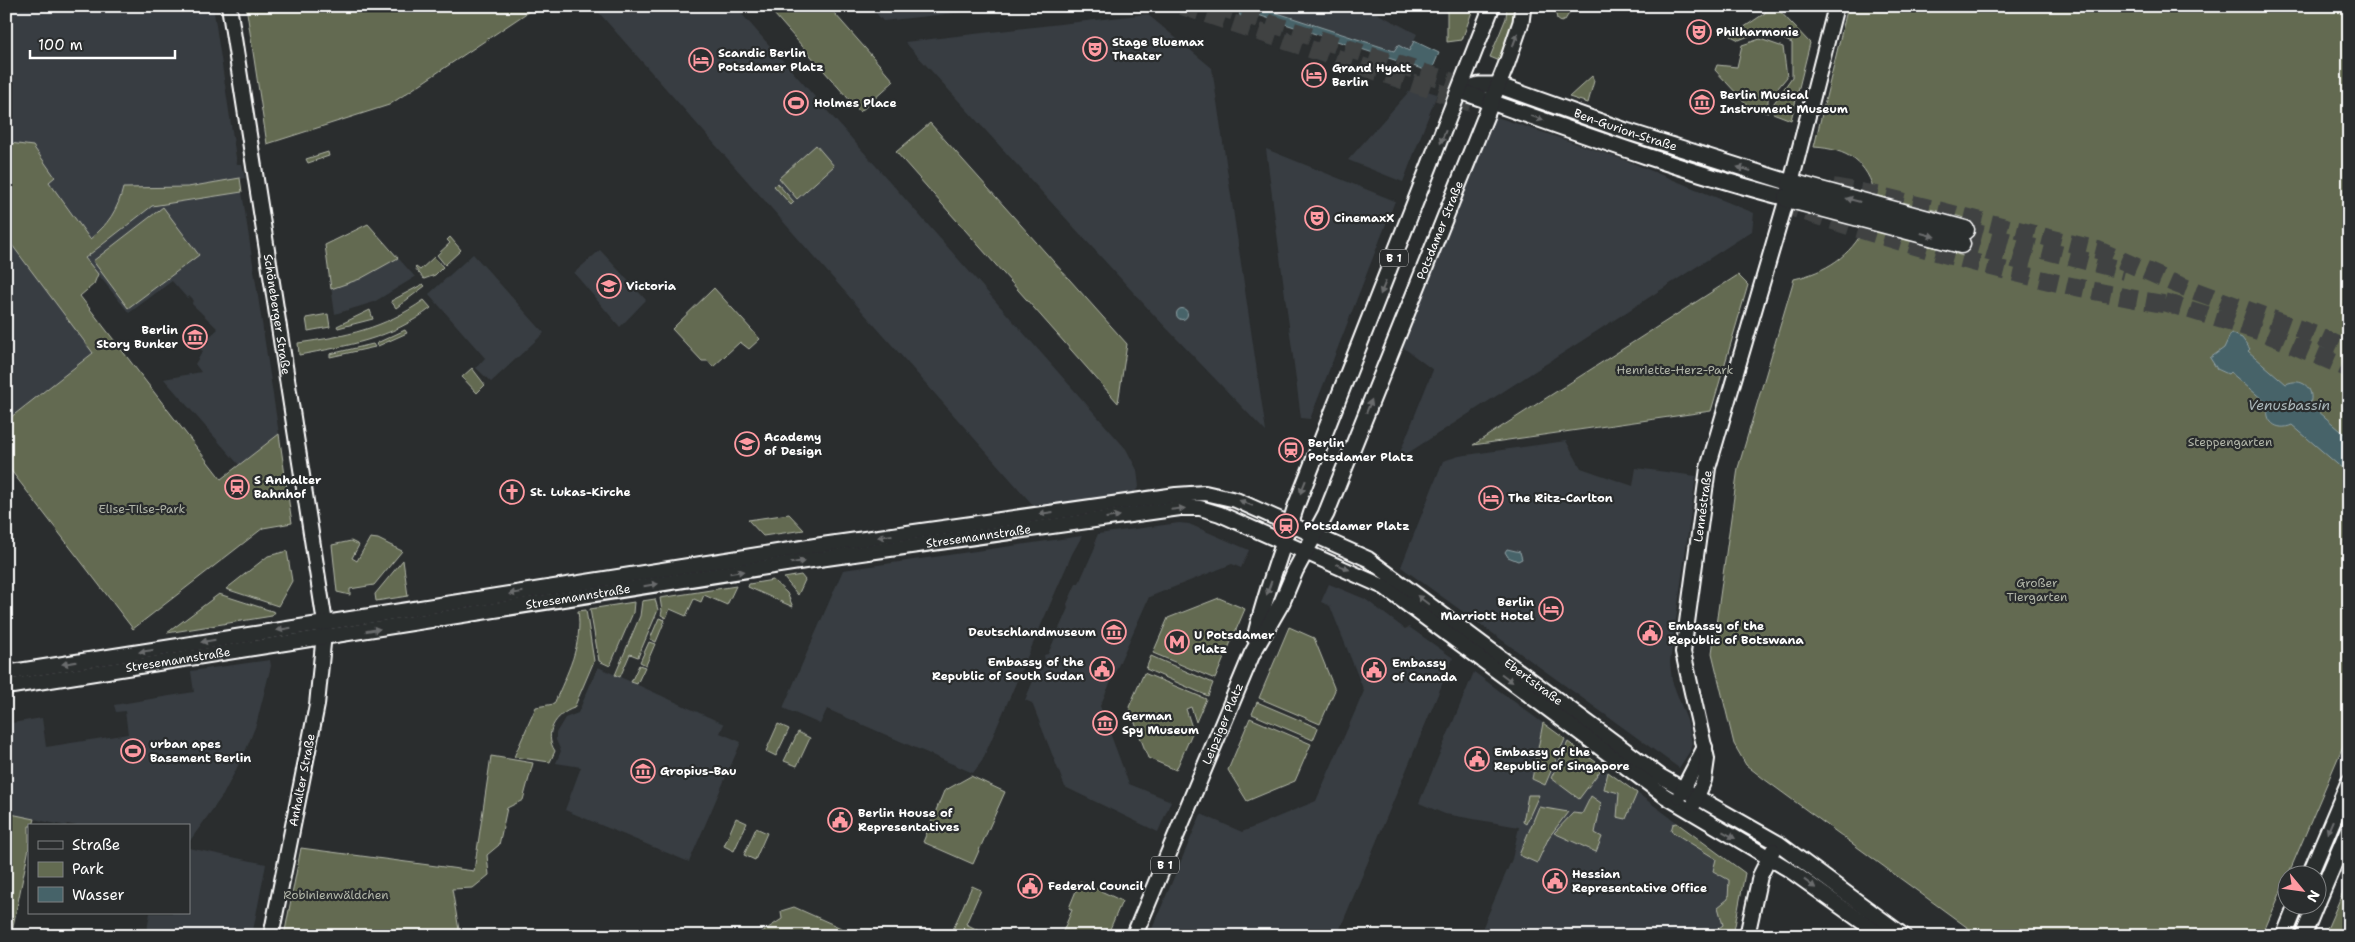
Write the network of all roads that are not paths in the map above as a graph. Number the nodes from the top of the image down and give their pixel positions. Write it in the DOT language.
graph roads {
  1 [pos="229,6"];
  2 [pos="1492,6"];
  3 [pos="1524,6"];
  4 [pos="1836,6"];
  5 [pos="1497,85"];
  6 [pos="1460,91"];
  7 [pos="1491,102"];
  8 [pos="1789,190"];
  9 [pos="1963,237"];
  10 [pos="1148,506"];
  11 [pos="1291,523"];
  12 [pos="1315,535"];
  13 [pos="1285,542"];
  14 [pos="1306,551"];
  15 [pos="1383,578"];
  16 [pos="549,595"];
  17 [pos="455,602"];
  18 [pos="457,617"];
  19 [pos="325,630"];
  20 [pos="1471,643"];
  21 [pos="1252,654"];
  22 [pos="6,673"];
  23 [pos="6,687"];
  24 [pos="1705,744"];
  25 [pos="2349,782"];
  26 [pos="1683,790"];
  27 [pos="1697,797"];
  28 [pos="1676,802"];
  29 [pos="1690,812"];
  30 [pos="2349,828"];
  31 [pos="1778,843"];
  32 [pos="1769,857"];
  33 [pos="2314,864"];
  34 [pos="2328,877"];
  35 [pos="2293,914"];
  36 [pos="2312,914"];
  37 [pos="270,936"];
  38 [pos="1134,936"];
  39 [pos="1747,936"];
  40 [pos="1882,936"];
  41 [pos="1904,936"];
  42 [pos="2284,936"];
  43 [pos="2303,936"];
  1 -- 19 [label="main road, Schöneberger Straße"];
  2 -- 6 [label="main road, B 1"];
  5 -- 3 [label="main road, Potsdamer Straße / B 1, one-way"];
  4 -- 8 [label="main road, Lennéstraße"];
  5 -- 6 [label="main road, Ben-Gurion-Straße"];
  5 -- 7 [label="main road, Potsdamer Straße / B 1"];
  8 -- 5 [label="main road, Ben-Gurion-Straße, one-way"];
  6 -- 7 [label="main road, Ben-Gurion-Straße"];
  6 -- 11 [label="main road, B 1, one-way"];
  7 -- 8 [label="main road, Ben-Gurion-Straße, one-way"];
  12 -- 7 [label="main road, Potsdamer Straße / B 1, one-way"];
  8 -- 9 [label="highway"];
  8 -- 24 [label="main road, Lennéstraße"];
  11 -- 10 [label="main road, one-way"];
  10 -- 13 [label="main road, one-way"];
  10 -- 16 [label="main road, Stresemannstraße"];
  11 -- 12 [label="main road"];
  11 -- 13 [label="main road, B 1"];
  12 -- 14 [label="main road, B 1"];
  12 -- 15 [label="main road"];
  13 -- 14 [label="main road"];
  13 -- 21 [label="main road, Leipziger Platz / B 1, one-way"];
  14 -- 15 [label="main road, one-way"];
  14 -- 21 [label="main road, Leipziger Platz / B 1"];
  15 -- 20 [label="main road, Ebertstraße"];
  16 -- 17 [label="main road, Stresemannstraße, one-way"];
  16 -- 18 [label="main road, Stresemannstraße"];
  17 -- 18 [label="main road"];
  17 -- 19 [label="main road, Stresemannstraße"];
  19 -- 18 [label="main road, Stresemannstraße, one-way"];
  19 -- 22 [label="main road, Stresemannstraße, one-way"];
  19 -- 23 [label="main road, Stresemannstraße"];
  19 -- 37 [label="main road, Anhalter Straße"];
  20 -- 26 [label="main road, Ebertstraße"];
  20 -- 28 [label="main road, Ebertstraße, one-way"];
  21 -- 38 [label="main road, Leipziger Platz / B 1"];
  24 -- 26 [label="main road"];
  24 -- 27 [label="main road, Lennéstraße"];
  25 -- 33 [label="main road, one-way"];
  26 -- 27 [label="main road, Ebertstraße"];
  26 -- 28 [label="main road"];
  27 -- 29 [label="main road"];
  27 -- 31 [label="main road, Ebertstraße"];
  28 -- 29 [label="main road, Ebertstraße"];
  29 -- 32 [label="main road, Ebertstraße, one-way"];
  30 -- 34 [label="main road"];
  31 -- 32 [label="main road"];
  31 -- 41 [label="main road, Ebertstraße"];
  32 -- 39 [label="main road"];
  32 -- 40 [label="main road, Ebertstraße, one-way"];
  35 -- 42 [label="main road"];
  36 -- 43 [label="main road"];
}
